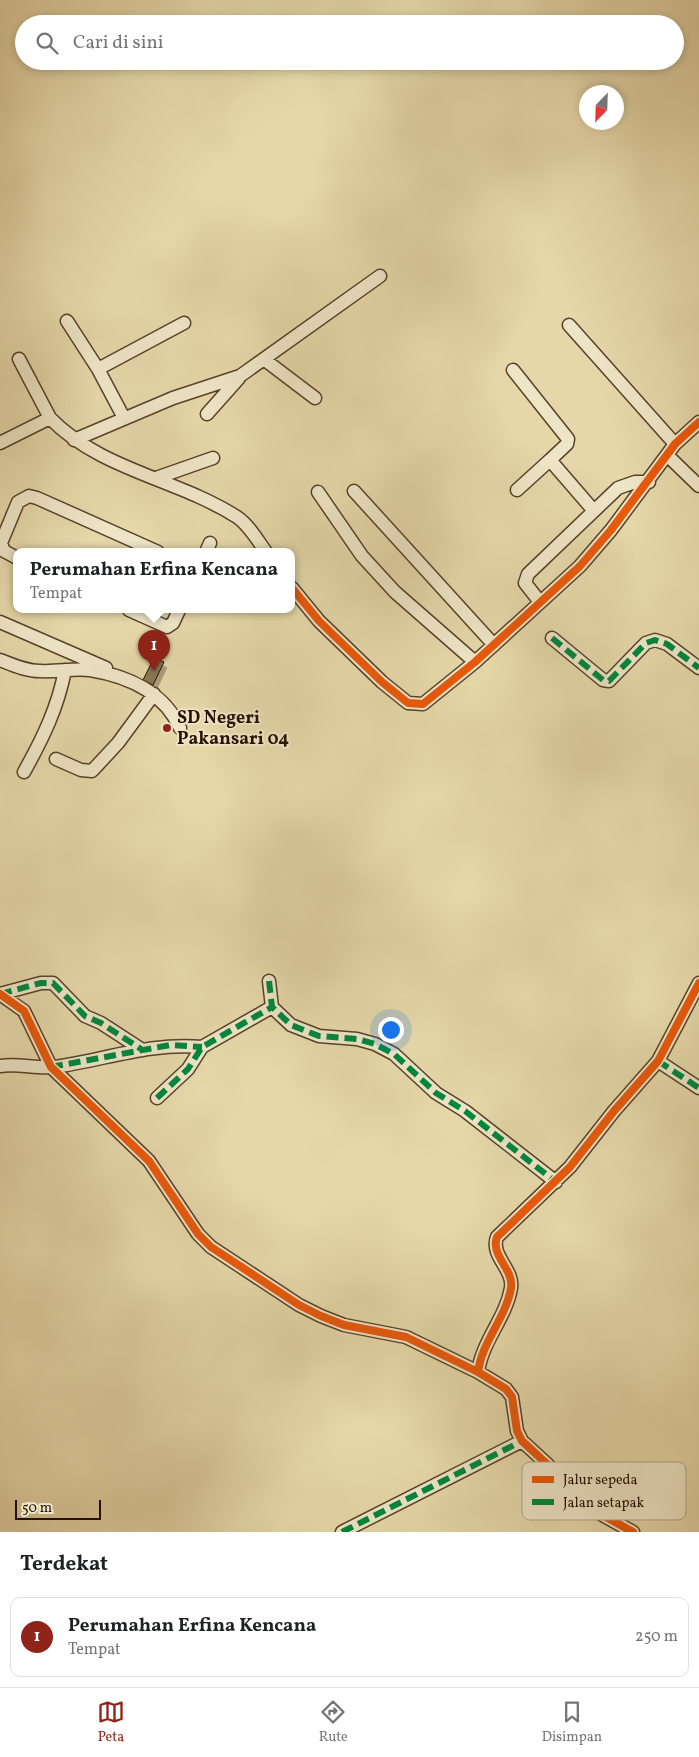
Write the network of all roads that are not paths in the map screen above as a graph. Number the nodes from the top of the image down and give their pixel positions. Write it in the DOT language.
graph roads {
  1 [pos="380,276"];
  2 [pos="67,321"];
  3 [pos="184,323"];
  4 [pos="569,324"];
  5 [pos="19,359"];
  6 [pos="265,360"];
  7 [pos="98,369"];
  8 [pos="513,370"];
  9 [pos="240,376"];
  10 [pos="315,398"];
  11 [pos="207,414"];
  12 [pos="50,418"];
  13 [pos="124,418"];
  14 [pos="699,422"];
  15 [pos="74,440"];
  16 [pos="0,443"];
  17 [pos="671,450"];
  18 [pos="213,458"];
  19 [pos="550,460"];
  20 [pos="156,478"];
  21 [pos="649,482"];
  22 [pos="699,486"];
  23 [pos="517,490"];
  24 [pos="354,491"];
  25 [pos="318,492"];
  26 [pos="594,511"];
  27 [pos="5,516"];
  28 [pos="149,548"];
  29 [pos="263,548"];
  30 [pos="13,556"];
  31 [pos="295,592"];
  32 [pos="540,602"];
  33 [pos="136,613"];
  34 [pos="178,613"];
  35 [pos="0,622"];
  36 [pos="552,638"];
  37 [pos="494,645"];
  38 [pos="0,660"];
  39 [pos="476,662"];
  40 [pos="699,668"];
  41 [pos="65,670"];
  42 [pos="155,691"];
  43 [pos="180,728"];
  44 [pos="56,759"];
  45 [pos="24,772"];
  46 [pos="269,981"];
  47 [pos="699,983"];
  48 [pos="0,994"];
  49 [pos="272,1007"];
  50 [pos="202,1047"];
  51 [pos="141,1049"];
  52 [pos="658,1061"];
  53 [pos="0,1066"];
  54 [pos="51,1067"];
  55 [pos="699,1088"];
  56 [pos="157,1098"];
  57 [pos="556,1182"];
  58 [pos="478,1372"];
  59 [pos="522,1441"];
  60 [pos="545,1462"];
  61 [pos="611,1520"];
  62 [pos="342,1532"];
  63 [pos="633,1532"];
  1 -- 6 [label="street"];
  2 -- 7 [label="street"];
  3 -- 7 [label="street"];
  4 -- 17 [label="street"];
  5 -- 12 [label="street"];
  6 -- 9 [label="street"];
  6 -- 10 [label="street"];
  7 -- 13 [label="street"];
  8 -- 19 [label="street"];
  9 -- 11 [label="street"];
  9 -- 13 [label="street"];
  12 -- 15 [label="street"];
  12 -- 16 [label="street"];
  13 -- 15 [label="street"];
  14 -- 17 [label="street"];
  15 -- 20 [label="street"];
  17 -- 21 [label="street"];
  17 -- 22 [label="street"];
  18 -- 20 [label="street"];
  19 -- 23 [label="street"];
  19 -- 26 [label="street"];
  20 -- 29 [label="street"];
  21 -- 26 [label="street"];
  21 -- 32 [label="street"];
  24 -- 37 [label="street"];
  25 -- 39 [label="street"];
  26 -- 32 [label="street"];
  27 -- 28 [label="street"];
  27 -- 30 [label="street"];
  31 -- 39 [label="street"];
  32 -- 37 [label="street"];
  33 -- 34 [label="street"];
  35 -- 42 [label="street"];
  36 -- 40 [label="street"];
  37 -- 39 [label="street"];
  38 -- 41 [label="street"];
  41 -- 42 [label="street"];
  41 -- 45 [label="street"];
  42 -- 43 [label="street"];
  42 -- 44 [label="street"];
  46 -- 49 [label="street"];
  47 -- 52 [label="street"];
  48 -- 51 [label="street"];
  48 -- 54 [label="street"];
  49 -- 50 [label="street"];
  49 -- 57 [label="street"];
  50 -- 51 [label="street"];
  50 -- 56 [label="street"];
  51 -- 54 [label="street"];
  52 -- 55 [label="street"];
  52 -- 57 [label="street"];
  53 -- 54 [label="street"];
  54 -- 58 [label="street"];
  57 -- 58 [label="street"];
  58 -- 59 [label="street"];
  59 -- 60 [label="street"];
  59 -- 62 [label="street"];
  61 -- 63 [label="street"];
}
